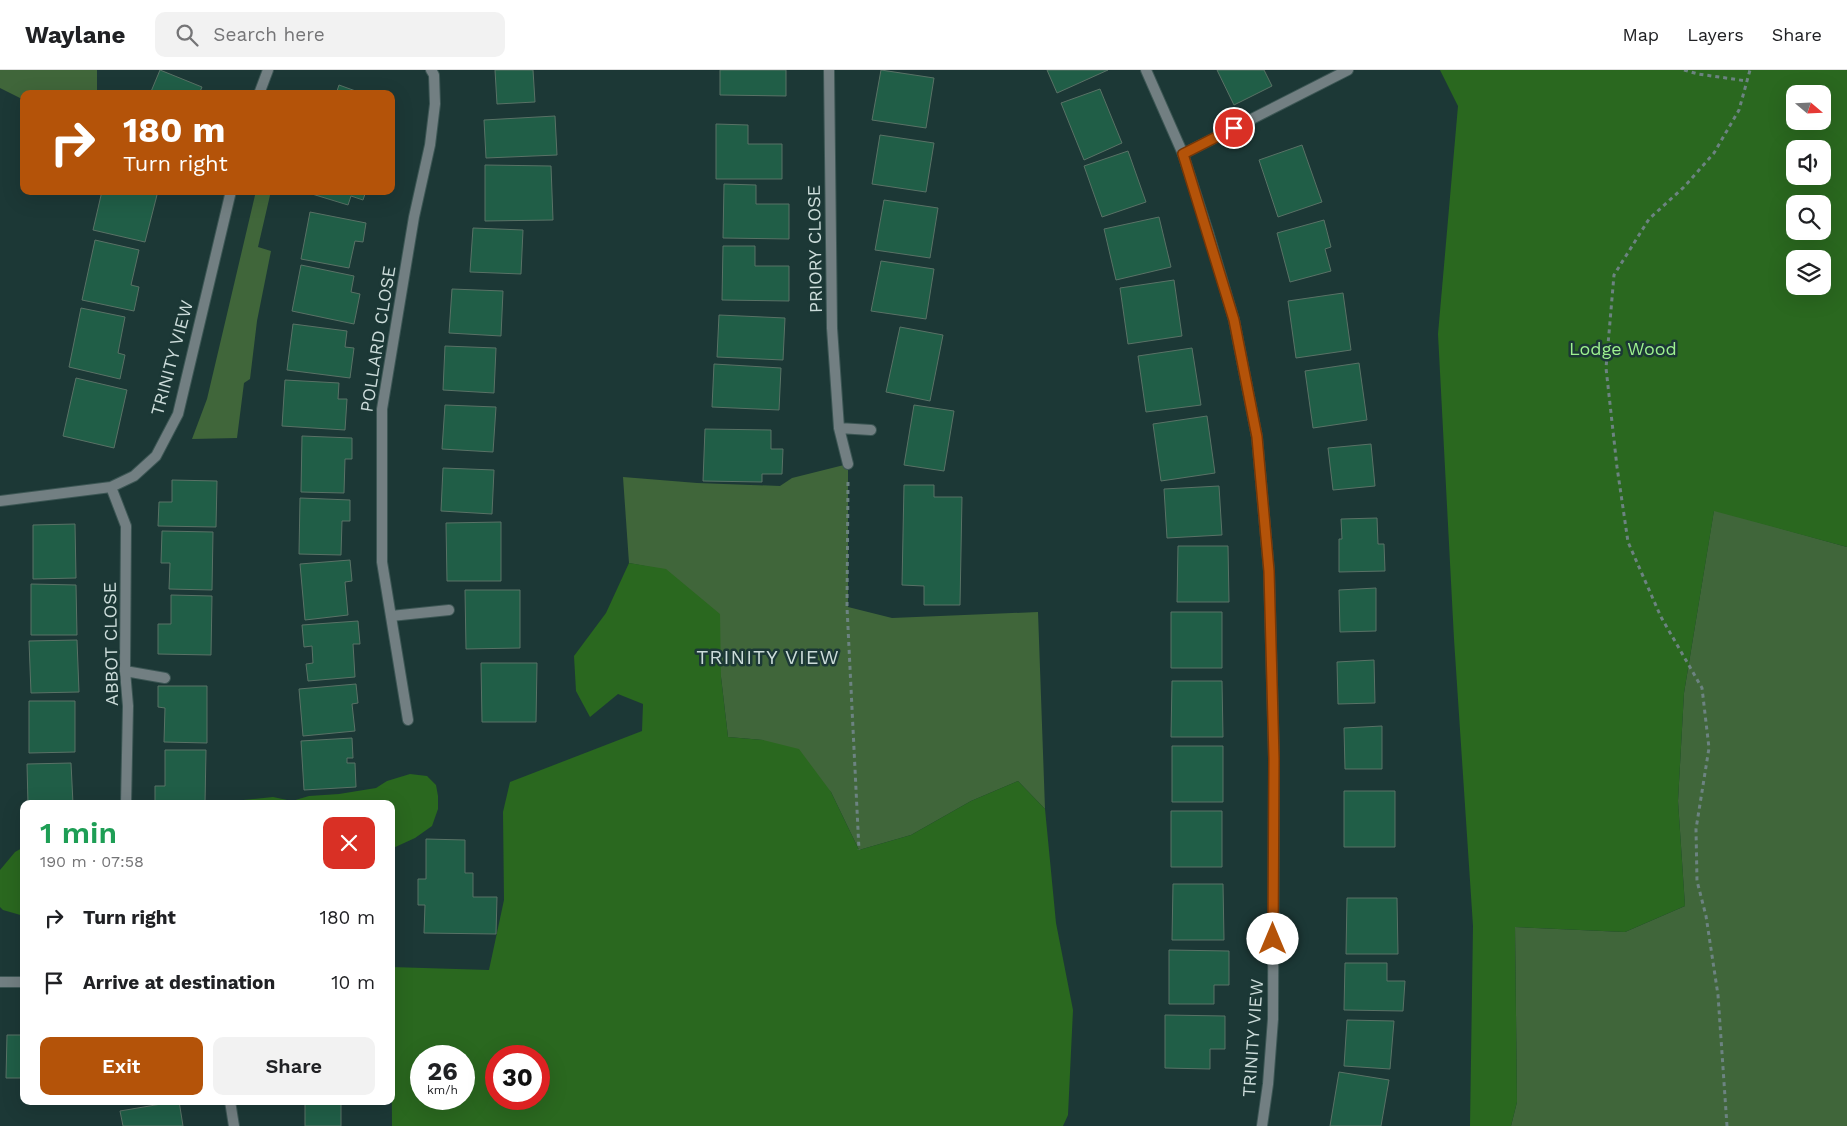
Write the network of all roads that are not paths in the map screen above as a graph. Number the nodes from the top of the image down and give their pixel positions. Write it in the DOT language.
graph roads {
  1 [pos="268,70"];
  2 [pos="431,70"];
  3 [pos="829,70"];
  4 [pos="1146,70"];
  5 [pos="1348,70"];
  6 [pos="260,90"];
  7 [pos="1183,154"];
  8 [pos="230,195"];
  9 [pos="839,428"];
  10 [pos="871,430"];
  11 [pos="848,464"];
  12 [pos="111,487"];
  13 [pos="0,501"];
  14 [pos="449,610"];
  15 [pos="391,616"];
  16 [pos="125,671"];
  17 [pos="165,678"];
  18 [pos="408,720"];
  19 [pos="126,800"];
  20 [pos="0,982"];
  21 [pos="20,982"];
  22 [pos="231,1105"];
  23 [pos="234,1126"];
  24 [pos="1262,1126"];
  1 -- 6 [label="street"];
  2 -- 15 [label="street, POLLARD CLOSE"];
  3 -- 9 [label="street, PRIORY CLOSE"];
  4 -- 7 [label="street, TRINITY VIEW"];
  5 -- 7 [label="street"];
  7 -- 24 [label="street, TRINITY VIEW"];
  8 -- 12 [label="street, TRINITY VIEW"];
  9 -- 10 [label="street"];
  9 -- 11 [label="street, PRIORY CLOSE"];
  12 -- 13 [label="street, TRINITY VIEW"];
  12 -- 16 [label="street, ABBOT CLOSE"];
  14 -- 15 [label="street"];
  15 -- 18 [label="street, POLLARD CLOSE"];
  16 -- 17 [label="street"];
  16 -- 19 [label="street, ABBOT CLOSE"];
  20 -- 21 [label="street"];
  22 -- 23 [label="street"];
}
